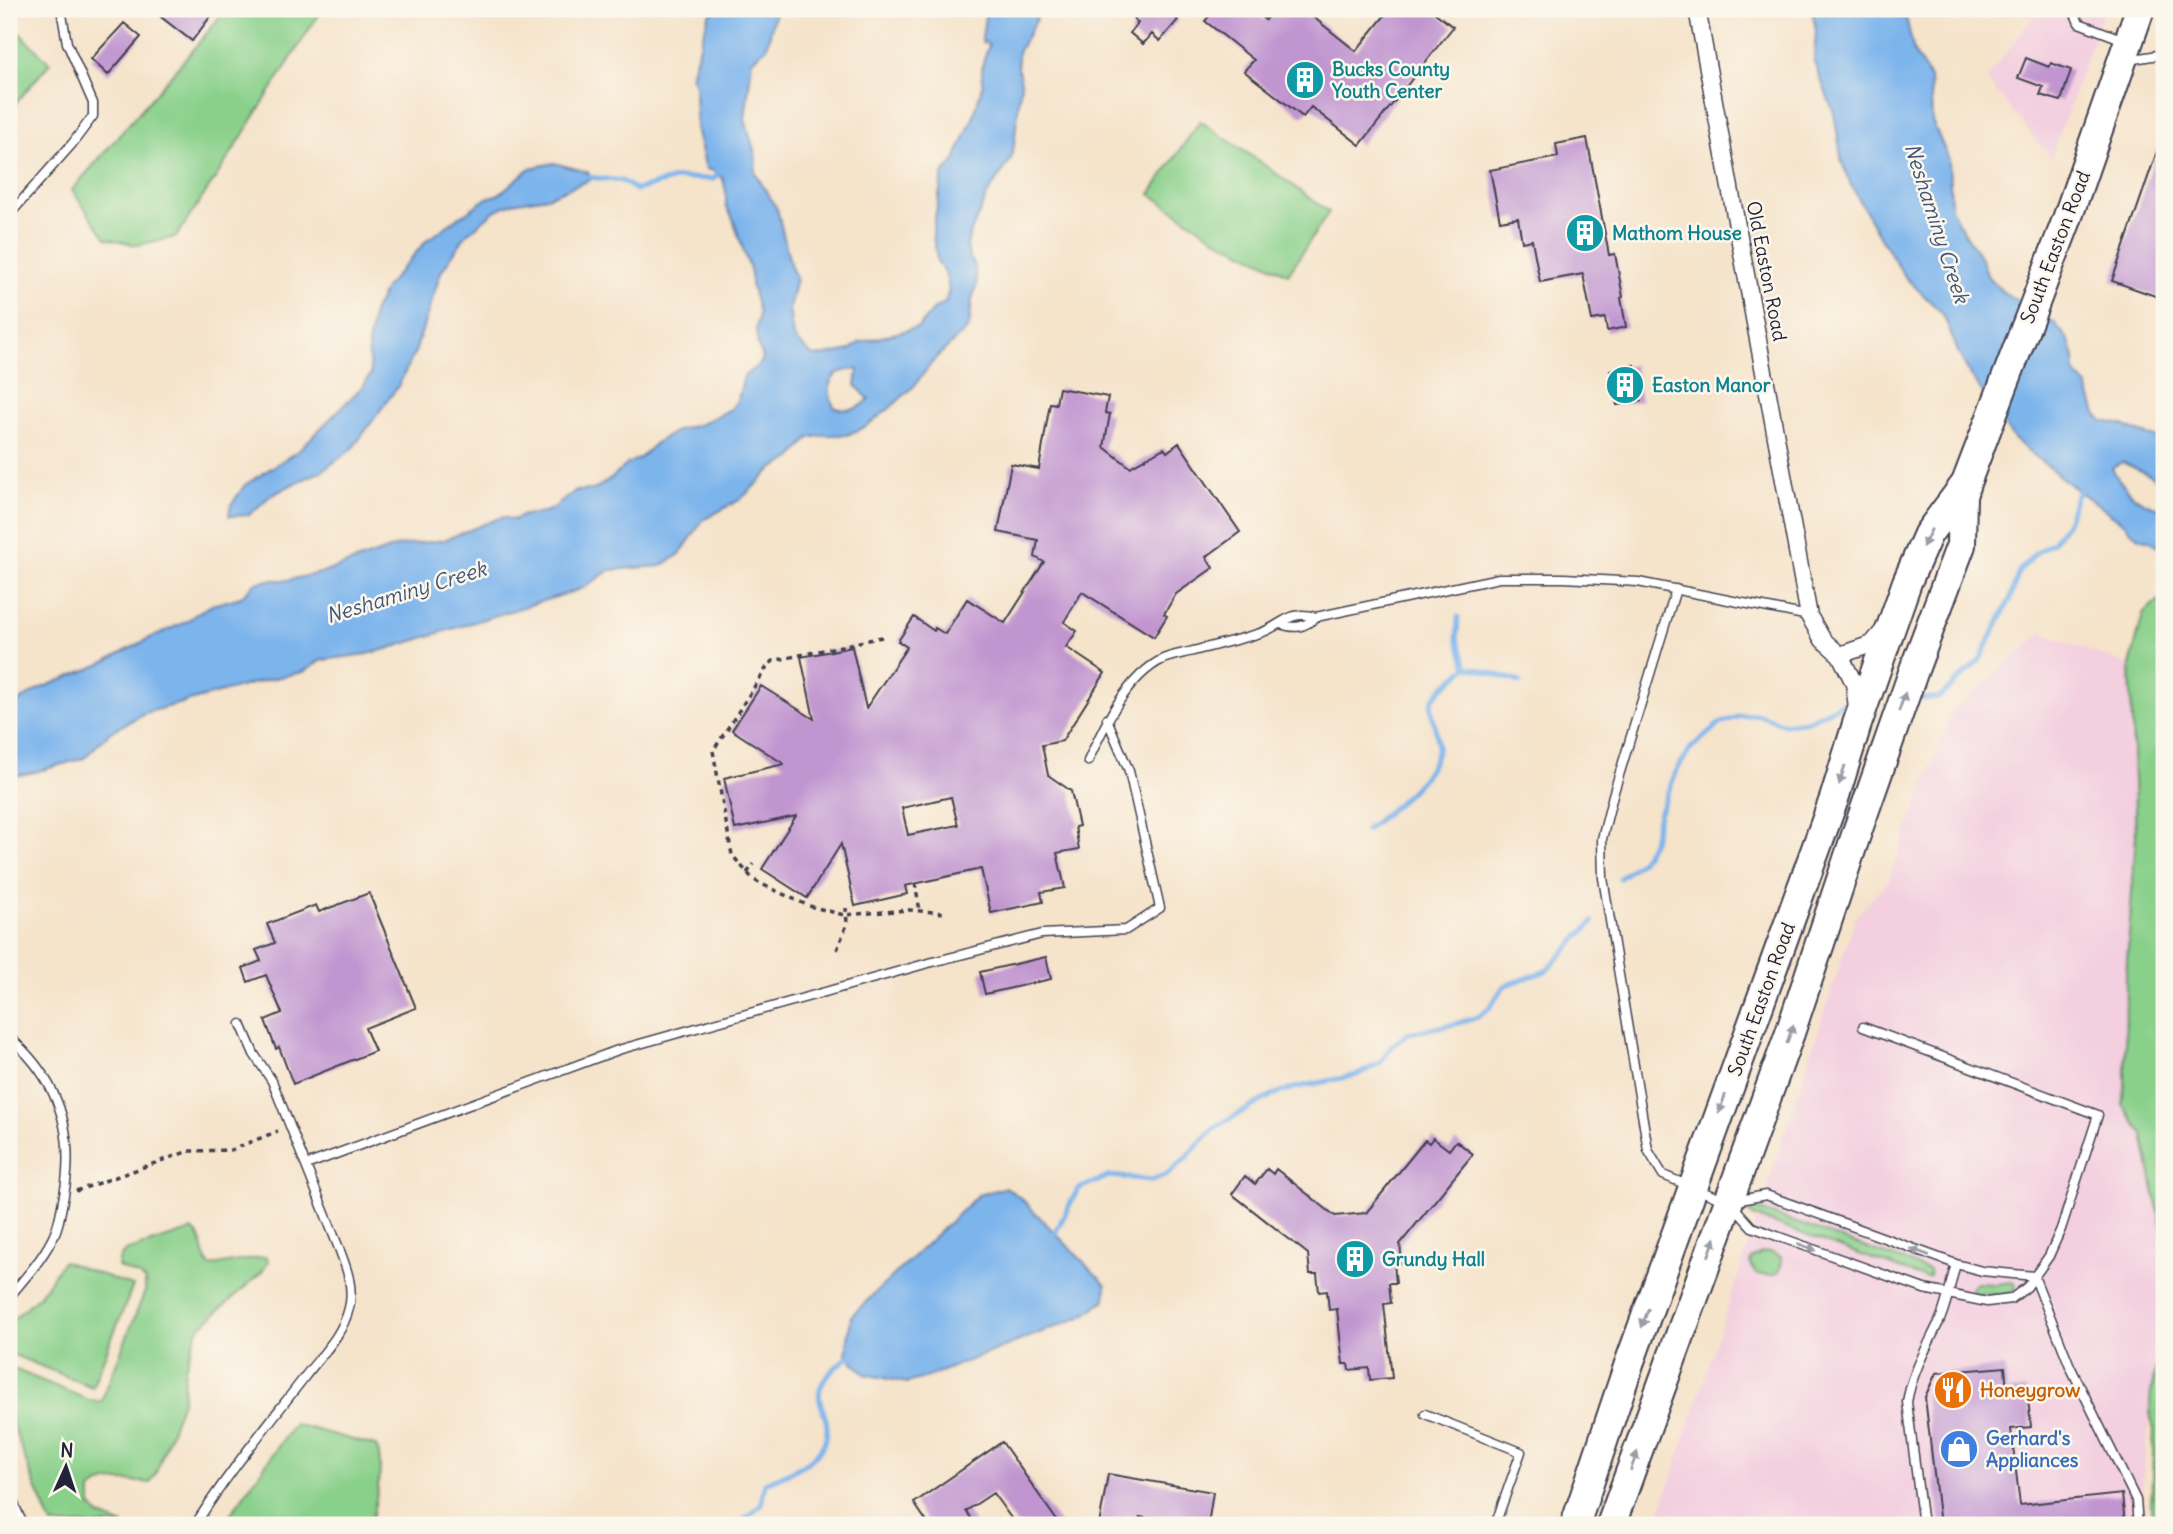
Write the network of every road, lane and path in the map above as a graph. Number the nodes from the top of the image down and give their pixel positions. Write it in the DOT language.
graph roads {
  1 [pos="61,9"];
  2 [pos="1697,9"];
  3 [pos="2076,9"];
  4 [pos="2140,9"];
  5 [pos="2125,51"];
  6 [pos="2164,54"];
  7 [pos="9,215"];
  8 [pos="1966,483"];
  9 [pos="1676,589"];
  10 [pos="1899,605"];
  11 [pos="1810,616"];
  12 [pos="882,637"];
  13 [pos="1840,655"];
  14 [pos="1107,719"];
  15 [pos="1857,724"];
  16 [pos="1088,761"];
  17 [pos="725,771"];
  18 [pos="717,773"];
  19 [pos="754,863"];
  20 [pos="747,873"];
  21 [pos="915,883"];
  22 [pos="846,908"];
  23 [pos="920,911"];
  24 [pos="945,913"];
  25 [pos="848,915"];
  26 [pos="837,950"];
  27 [pos="241,1024"];
  28 [pos="1863,1027"];
  29 [pos="9,1037"];
  30 [pos="290,1126"];
  31 [pos="306,1165"];
  32 [pos="1693,1188"];
  33 [pos="64,1195"];
  34 [pos="1729,1202"];
  35 [pos="1956,1265"];
  36 [pos="2034,1276"];
  37 [pos="1947,1294"];
  38 [pos="9,1297"];
  39 [pos="1425,1414"];
  40 [pos="9,1492"];
  41 [pos="23,1525"];
  42 [pos="195,1525"];
  43 [pos="1495,1525"];
  44 [pos="1575,1525"];
  45 [pos="1611,1525"];
  46 [pos="1923,1525"];
  47 [pos="2138,1525"];
  1 -- 7 [label="lane"];
  2 -- 11 [label="street, Old Easton Road"];
  3 -- 5 [label="lane"];
  4 -- 5 [label="highway, South Easton Road"];
  5 -- 6 [label="lane"];
  5 -- 8 [label="highway, South Easton Road"];
  8 -- 10 [label="highway, South Easton Road, one-way"];
  34 -- 8 [label="highway, South Easton Road, one-way"];
  9 -- 11 [label="lane"];
  9 -- 14 [label="lane"];
  9 -- 32 [label="lane"];
  10 -- 13 [label="street"];
  10 -- 15 [label="highway, South Easton Road"];
  11 -- 13 [label="street, Old Easton Road"];
  12 -- 18 [label="path"];
  13 -- 15 [label="street, Old Easton Road"];
  14 -- 16 [label="lane"];
  14 -- 31 [label="lane"];
  15 -- 32 [label="highway, South Easton Road, one-way"];
  17 -- 18 [label="path"];
  18 -- 20 [label="path"];
  19 -- 20 [label="path"];
  20 -- 25 [label="path"];
  21 -- 23 [label="path"];
  22 -- 25 [label="path"];
  23 -- 24 [label="path"];
  23 -- 25 [label="path"];
  25 -- 26 [label="path"];
  27 -- 30 [label="lane"];
  28 -- 36 [label="lane"];
  29 -- 33 [label="lane"];
  30 -- 31 [label="lane"];
  30 -- 33 [label="path"];
  31 -- 42 [label="lane"];
  32 -- 34 [label="lane"];
  32 -- 44 [label="highway, South Easton Road, one-way"];
  33 -- 38 [label="lane"];
  35 -- 34 [label="lane, one-way"];
  34 -- 37 [label="lane, one-way"];
  45 -- 34 [label="highway, South Easton Road, one-way"];
  35 -- 36 [label="lane"];
  35 -- 37 [label="lane"];
  36 -- 37 [label="lane"];
  36 -- 47 [label="lane"];
  37 -- 46 [label="lane"];
  39 -- 43 [label="lane"];
  40 -- 41 [label="lane"];
}
